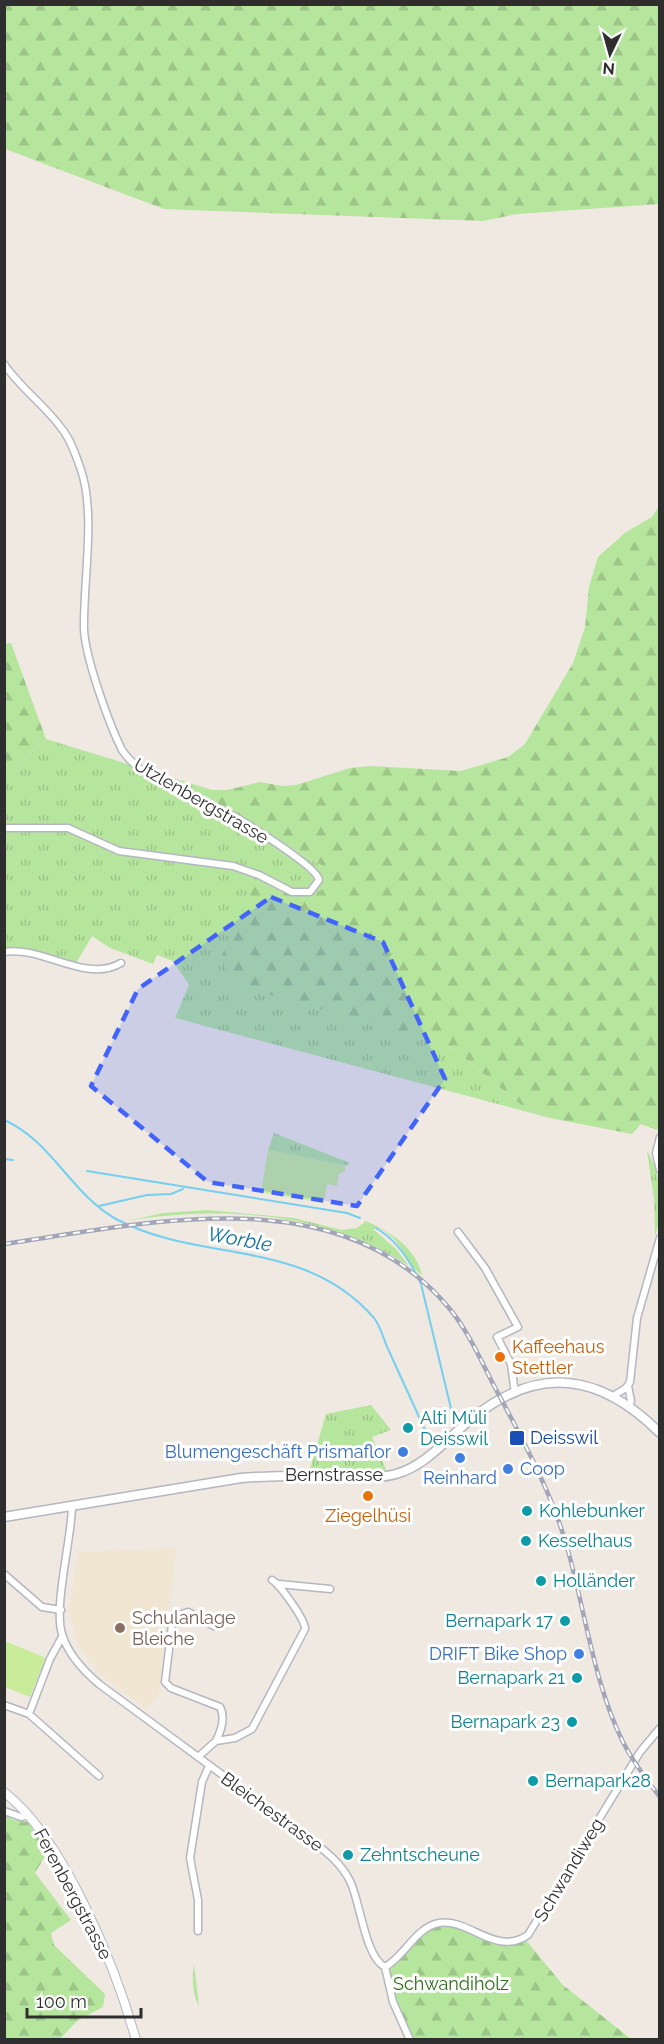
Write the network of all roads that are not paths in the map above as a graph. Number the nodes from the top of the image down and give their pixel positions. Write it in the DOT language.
graph roads {
  1 [pos="4,364"];
  2 [pos="4,828"];
  3 [pos="4,952"];
  4 [pos="121,963"];
  5 [pos="660,1137"];
  6 [pos="660,1170"];
  7 [pos="458,1232"];
  8 [pos="660,1238"];
  9 [pos="628,1386"];
  10 [pos="515,1393"];
  11 [pos="613,1396"];
  12 [pos="629,1406"];
  13 [pos="660,1433"];
  14 [pos="72,1505"];
  15 [pos="4,1517"];
  16 [pos="4,1574"];
  17 [pos="272,1580"];
  18 [pos="279,1584"];
  19 [pos="330,1590"];
  20 [pos="61,1610"];
  21 [pos="214,1626"];
  22 [pos="62,1637"];
  23 [pos="4,1705"];
  24 [pos="29,1714"];
  25 [pos="660,1728"];
  26 [pos="216,1741"];
  27 [pos="198,1757"];
  28 [pos="209,1766"];
  29 [pos="99,1776"];
  30 [pos="4,1792"];
  31 [pos="4,1811"];
  32 [pos="29,1815"];
  33 [pos="198,1931"];
  34 [pos="385,1967"];
  35 [pos="136,2040"];
  36 [pos="410,2040"];
  1 -- 2 [label="street, Utzlenbergstrasse"];
  3 -- 4 [label="street"];
  5 -- 6 [label="street"];
  7 -- 10 [label="street"];
  8 -- 9 [label="street"];
  9 -- 11 [label="street"];
  9 -- 12 [label="street"];
  10 -- 11 [label="main road, Bernstrasse"];
  10 -- 14 [label="main road, Bernstrasse"];
  11 -- 12 [label="main road, Bernstrasse"];
  12 -- 13 [label="main road, Bernstrasse"];
  14 -- 15 [label="main road, Bernstrasse"];
  14 -- 20 [label="street"];
  16 -- 20 [label="street"];
  17 -- 18 [label="street"];
  18 -- 19 [label="street"];
  18 -- 26 [label="street"];
  20 -- 22 [label="street"];
  21 -- 26 [label="street"];
  22 -- 24 [label="street"];
  22 -- 27 [label="street, Bleichestrasse"];
  23 -- 24 [label="street"];
  24 -- 29 [label="street"];
  25 -- 34 [label="street, Schwandiweg"];
  26 -- 27 [label="street"];
  27 -- 28 [label="street, Bleichestrasse"];
  28 -- 33 [label="street"];
  28 -- 34 [label="street, Bleichestrasse"];
  30 -- 32 [label="street, Ferenbergstrasse"];
  31 -- 32 [label="street"];
  32 -- 35 [label="street, Ferenbergstrasse"];
  34 -- 36 [label="street, Bleichestrasse"];
}
